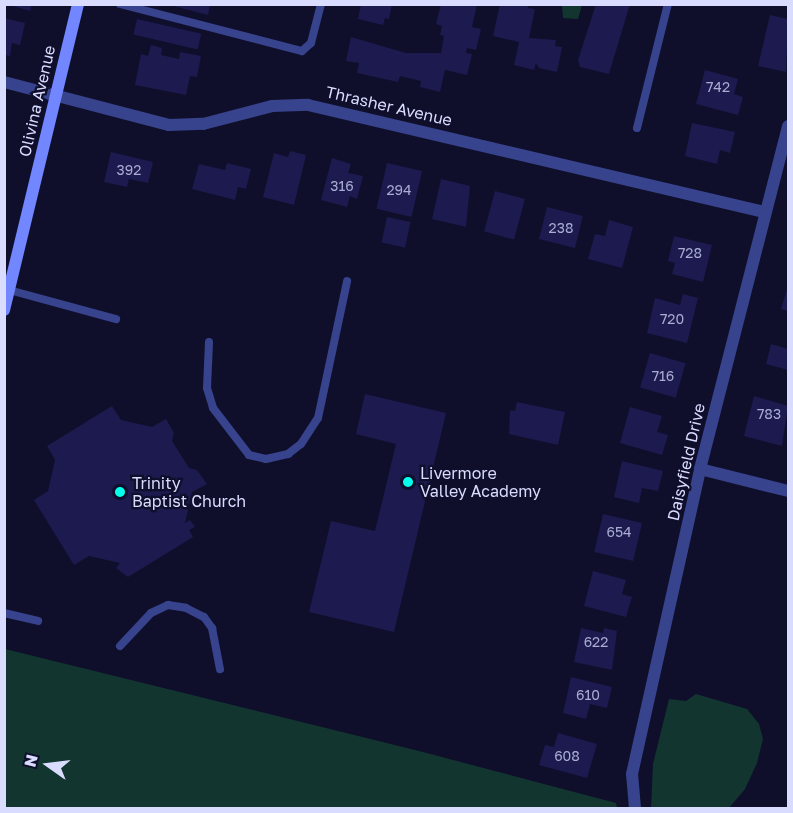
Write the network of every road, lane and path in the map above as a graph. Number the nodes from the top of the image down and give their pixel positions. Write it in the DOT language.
graph roads {
  1 [pos="78,4"];
  2 [pos="120,4"];
  3 [pos="321,4"];
  4 [pos="668,4"];
  5 [pos="4,82"];
  6 [pos="54,94"];
  7 [pos="789,126"];
  8 [pos="637,128"];
  9 [pos="764,212"];
  10 [pos="347,281"];
  11 [pos="9,291"];
  12 [pos="4,310"];
  13 [pos="116,319"];
  14 [pos="209,342"];
  15 [pos="700,469"];
  16 [pos="789,491"];
  17 [pos="4,613"];
  18 [pos="38,621"];
  19 [pos="120,646"];
  20 [pos="220,669"];
  21 [pos="635,808"];
  1 -- 6 [label="street, Olivina Avenue"];
  2 -- 3 [label="lane"];
  4 -- 8 [label="lane"];
  5 -- 6 [label="street, Thrasher Avenue"];
  6 -- 9 [label="street, Thrasher Avenue"];
  6 -- 11 [label="street, Olivina Avenue"];
  7 -- 9 [label="street, Daisyfield Drive"];
  9 -- 15 [label="street, Daisyfield Drive"];
  10 -- 14 [label="lane"];
  11 -- 12 [label="street, Olivina Avenue"];
  11 -- 13 [label="lane"];
  15 -- 16 [label="street"];
  15 -- 21 [label="street, Daisyfield Drive"];
  17 -- 18 [label="lane"];
  19 -- 20 [label="lane"];
}
